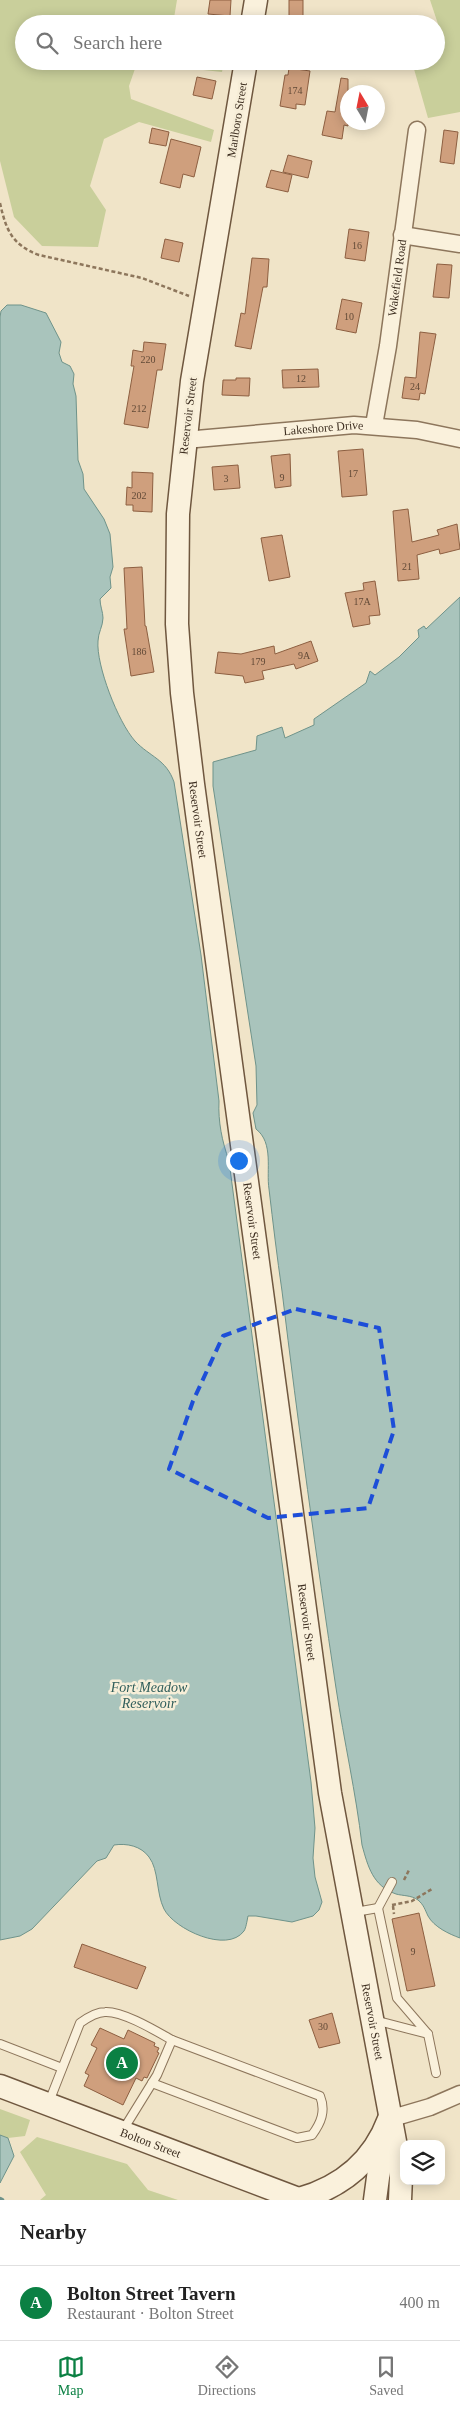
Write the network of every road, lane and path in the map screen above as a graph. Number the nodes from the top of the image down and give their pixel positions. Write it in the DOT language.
graph roads {
  1 [pos="256,0"];
  2 [pos="254,15"];
  3 [pos="245,70"];
  4 [pos="417,130"];
  5 [pos="228,178"];
  6 [pos="0,203"];
  7 [pos="402,235"];
  8 [pos="460,244"];
  9 [pos="206,302"];
  10 [pos="374,425"];
  11 [pos="460,439"];
  12 [pos="185,440"];
  13 [pos="392,1882"];
  14 [pos="432,1888"];
  15 [pos="392,1905"];
  16 [pos="378,1908"];
  17 [pos="361,1910"];
  18 [pos="394,1914"];
  19 [pos="382,2022"];
  20 [pos="428,2034"];
  21 [pos="172,2040"];
  22 [pos="0,2044"];
  23 [pos="62,2068"];
  24 [pos="436,2073"];
  25 [pos="152,2084"];
  26 [pos="0,2086"];
  27 [pos="460,2094"];
  28 [pos="48,2104"];
  29 [pos="386,2126"];
  30 [pos="122,2132"];
  31 [pos="300,2199"];
  32 [pos="375,2200"];
  33 [pos="400,2200"];
  1 -- 2 [label="street"];
  3 -- 5 [label="street, Marlboro Street"];
  4 -- 7 [label="street, Wakefield Road"];
  5 -- 9 [label="street, Reservoir Street"];
  6 -- 9 [label="path"];
  7 -- 8 [label="street"];
  7 -- 10 [label="street, Wakefield Road"];
  9 -- 12 [label="street, Reservoir Street"];
  10 -- 11 [label="street, Lakeshore Drive"];
  10 -- 12 [label="street, Lakeshore Drive"];
  12 -- 29 [label="street, Reservoir Street"];
  13 -- 16 [label="lane"];
  14 -- 15 [label="path"];
  15 -- 16 [label="path"];
  15 -- 18 [label="path"];
  16 -- 17 [label="lane"];
  16 -- 20 [label="lane"];
  19 -- 20 [label="lane"];
  20 -- 24 [label="lane"];
  21 -- 23 [label="lane"];
  21 -- 25 [label="lane"];
  21 -- 25 [label="lane"];
  22 -- 23 [label="lane"];
  23 -- 28 [label="lane"];
  25 -- 30 [label="lane"];
  26 -- 28 [label="street, Bolton Street"];
  27 -- 29 [label="street"];
  28 -- 30 [label="street, Bolton Street"];
  29 -- 31 [label="street"];
  29 -- 32 [label="street, Reservoir Street"];
  29 -- 33 [label="street, Reservoir Street"];
  30 -- 31 [label="street, Bolton Street"];
}
